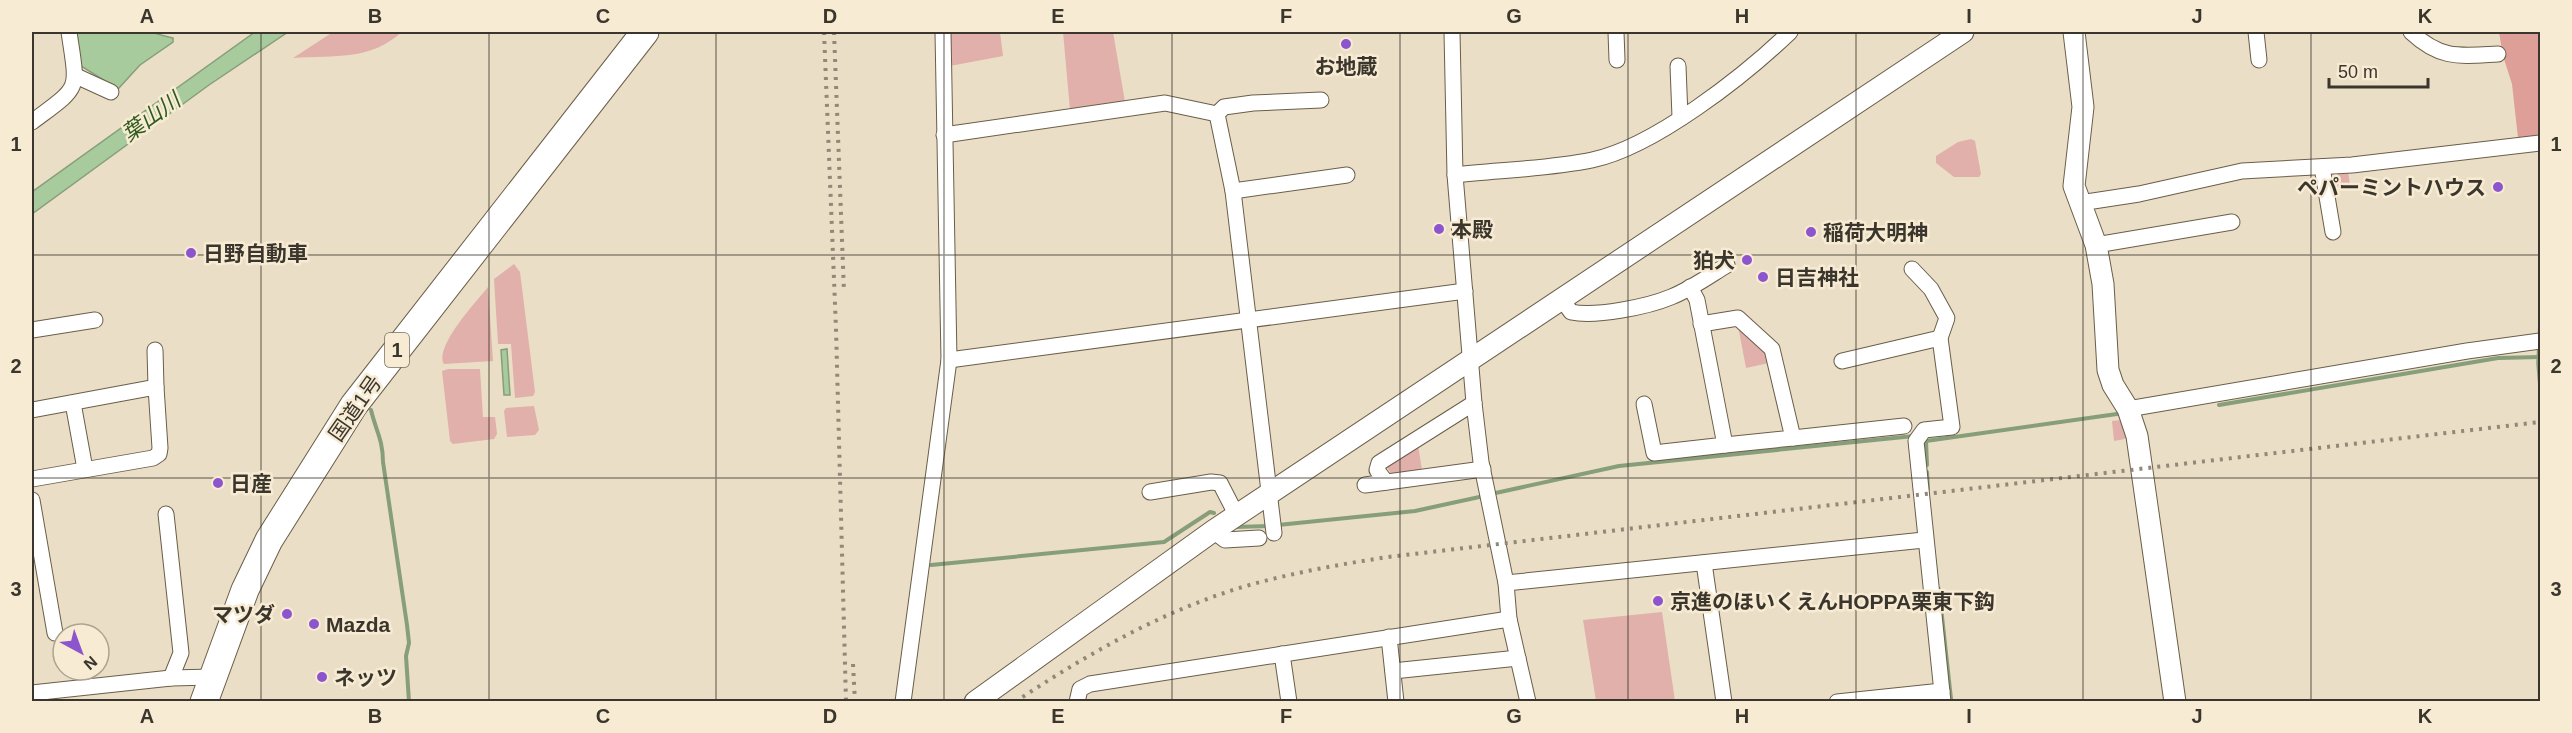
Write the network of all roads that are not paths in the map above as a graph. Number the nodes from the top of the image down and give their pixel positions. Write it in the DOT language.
graph roads {
  1 [pos="69,32"];
  2 [pos="624,32"];
  3 [pos="645,32"];
  4 [pos="943,32"];
  5 [pos="1452,32"];
  6 [pos="1616,32"];
  7 [pos="1790,32"];
  8 [pos="1963,32"];
  9 [pos="2074,32"];
  10 [pos="2256,32"];
  11 [pos="2411,32"];
  12 [pos="2498,54"];
  13 [pos="1617,60"];
  14 [pos="2259,60"];
  15 [pos="1678,66"];
  16 [pos="76,76"];
  17 [pos="111,92"];
  18 [pos="1321,100"];
  19 [pos="1217,114"];
  20 [pos="1680,117"];
  21 [pos="32,122"];
  22 [pos="944,135"];
  23 [pos="2541,143"];
  24 [pos="2322,167"];
  25 [pos="1347,175"];
  26 [pos="1455,175"];
  27 [pos="1233,191"];
  28 [pos="2080,202"];
  29 [pos="2232,222"];
  30 [pos="2333,232"];
  31 [pos="2096,245"];
  32 [pos="1727,265"];
  33 [pos="1912,268"];
  34 [pos="1690,287"];
  35 [pos="1465,291"];
  36 [pos="1561,298"];
  37 [pos="1248,319"];
  38 [pos="95,320"];
  39 [pos="1701,324"];
  40 [pos="32,330"];
  41 [pos="1940,338"];
  42 [pos="2535,342"];
  43 [pos="155,350"];
  44 [pos="1471,358"];
  45 [pos="949,360"];
  46 [pos="1842,361"];
  47 [pos="156,387"];
  48 [pos="73,403"];
  49 [pos="1474,403"];
  50 [pos="1644,404"];
  51 [pos="2128,409"];
  52 [pos="32,410"];
  53 [pos="1904,426"];
  54 [pos="1793,438"];
  55 [pos="1725,445"];
  56 [pos="85,469"];
  57 [pos="1483,469"];
  58 [pos="32,479"];
  59 [pos="1386,482"];
  60 [pos="1365,485"];
  61 [pos="1150,492"];
  62 [pos="1270,494"];
  63 [pos="32,500"];
  64 [pos="166,513"];
  65 [pos="1237,516"];
  66 [pos="1213,531"];
  67 [pos="1924,540"];
  68 [pos="1704,563"];
  69 [pos="38,572"];
  70 [pos="1506,583"];
  71 [pos="1509,619"];
  72 [pos="52,622"];
  73 [pos="1389,637"];
  74 [pos="1282,654"];
  75 [pos="1518,658"];
  76 [pos="1393,671"];
  77 [pos="194,688"];
  78 [pos="32,693"];
  79 [pos="1943,696"];
  80 [pos="903,702"];
  81 [pos="975,702"];
  82 [pos="1077,702"];
  83 [pos="1289,702"];
  84 [pos="1396,702"];
  85 [pos="1528,702"];
  86 [pos="1724,702"];
  87 [pos="1837,702"];
  88 [pos="2175,702"];
  1 -- 16 [label="street"];
  2 -- 77 [label="highway, 国道1号 / 1"];
  3 -- 77 [label="highway, 国道1号 / 1"];
  4 -- 22 [label="street"];
  5 -- 26 [label="street"];
  6 -- 13 [label="street"];
  7 -- 20 [label="street"];
  8 -- 36 [label="street"];
  9 -- 28 [label="street"];
  10 -- 14 [label="street"];
  11 -- 12 [label="street"];
  15 -- 20 [label="street"];
  16 -- 17 [label="street"];
  16 -- 21 [label="street"];
  18 -- 19 [label="street"];
  19 -- 22 [label="street"];
  19 -- 27 [label="street"];
  20 -- 26 [label="street"];
  22 -- 45 [label="street"];
  23 -- 24 [label="street"];
  24 -- 28 [label="street"];
  24 -- 30 [label="street"];
  25 -- 27 [label="street"];
  26 -- 35 [label="street"];
  27 -- 37 [label="street"];
  28 -- 31 [label="street"];
  29 -- 31 [label="street"];
  31 -- 51 [label="street"];
  32 -- 34 [label="street"];
  33 -- 41 [label="street"];
  34 -- 36 [label="street"];
  34 -- 39 [label="street"];
  35 -- 37 [label="street"];
  35 -- 44 [label="street"];
  36 -- 44 [label="street"];
  37 -- 45 [label="street"];
  37 -- 62 [label="street"];
  38 -- 40 [label="street"];
  39 -- 54 [label="street"];
  39 -- 55 [label="street"];
  41 -- 46 [label="street"];
  41 -- 67 [label="street"];
  42 -- 51 [label="street"];
  43 -- 47 [label="street"];
  44 -- 49 [label="street"];
  44 -- 62 [label="street"];
  45 -- 80 [label="street"];
  47 -- 48 [label="street"];
  47 -- 56 [label="street"];
  48 -- 52 [label="street"];
  48 -- 56 [label="street"];
  49 -- 57 [label="street"];
  49 -- 59 [label="street"];
  50 -- 55 [label="street"];
  51 -- 88 [label="street"];
  53 -- 54 [label="street"];
  54 -- 55 [label="street"];
  56 -- 58 [label="street"];
  57 -- 59 [label="street"];
  57 -- 70 [label="street"];
  59 -- 60 [label="street"];
  61 -- 65 [label="street"];
  62 -- 65 [label="street"];
  62 -- 66 [label="street"];
  63 -- 69 [label="street"];
  64 -- 77 [label="street"];
  65 -- 66 [label="street"];
  66 -- 81 [label="street"];
  67 -- 68 [label="street"];
  67 -- 79 [label="street"];
  68 -- 70 [label="street"];
  68 -- 86 [label="street"];
  69 -- 72 [label="street"];
  70 -- 71 [label="street"];
  71 -- 73 [label="street"];
  71 -- 75 [label="street"];
  73 -- 74 [label="street"];
  73 -- 76 [label="street"];
  74 -- 82 [label="street"];
  74 -- 83 [label="street"];
  75 -- 76 [label="street"];
  75 -- 85 [label="street"];
  76 -- 84 [label="street"];
  77 -- 78 [label="street"];
  79 -- 87 [label="street"];
}
